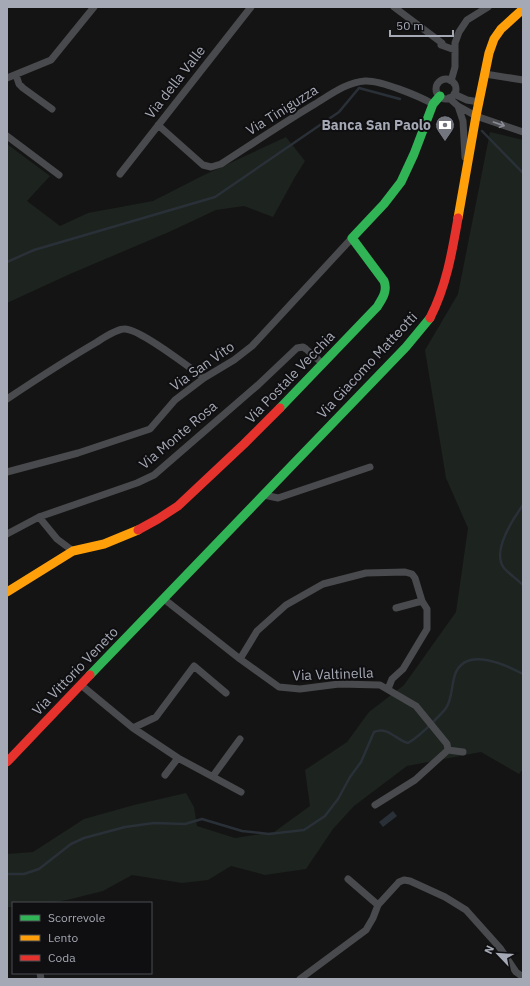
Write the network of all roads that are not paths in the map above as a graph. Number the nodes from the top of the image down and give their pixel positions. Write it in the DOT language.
graph roads {
  1 [pos="94,7"];
  2 [pos="251,7"];
  3 [pos="394,7"];
  4 [pos="488,7"];
  5 [pos="523,9"];
  6 [pos="455,50"];
  7 [pos="485,74"];
  8 [pos="16,75"];
  9 [pos="7,78"];
  10 [pos="523,80"];
  11 [pos="451,81"];
  12 [pos="448,96"];
  13 [pos="479,102"];
  14 [pos="433,104"];
  15 [pos="458,106"];
  16 [pos="52,109"];
  17 [pos="476,116"];
  18 [pos="158,125"];
  19 [pos="523,132"];
  20 [pos="7,136"];
  21 [pos="120,174"];
  22 [pos="60,175"];
  23 [pos="464,180"];
  24 [pos="352,238"];
  25 [pos="323,364"];
  26 [pos="204,378"];
  27 [pos="7,399"];
  28 [pos="370,467"];
  29 [pos="10,471"];
  30 [pos="264,495"];
  31 [pos="39,517"];
  32 [pos="7,534"];
  33 [pos="73,551"];
  34 [pos="7,592"];
  35 [pos="164,599"];
  36 [pos="422,601"];
  37 [pos="396,608"];
  38 [pos="240,659"];
  39 [pos="81,685"];
  40 [pos="388,689"];
  41 [pos="226,693"];
  42 [pos="133,728"];
  43 [pos="240,739"];
  44 [pos="448,750"];
  45 [pos="463,752"];
  46 [pos="178,758"];
  47 [pos="7,762"];
  48 [pos="165,775"];
  49 [pos="213,776"];
  50 [pos="241,792"];
  51 [pos="374,805"];
  52 [pos="348,879"];
  53 [pos="378,905"];
  54 [pos="523,977"];
  55 [pos="300,979"];
  1 -- 8 [label="street"];
  2 -- 18 [label="street, Via della Valle"];
  3 -- 6 [label="street"];
  4 -- 6 [label="street"];
  5 -- 7 [label="main road, Via Giacomo Matteotti"];
  6 -- 11 [label="street"];
  7 -- 10 [label="street"];
  7 -- 13 [label="main road, Via Giacomo Matteotti"];
  8 -- 9 [label="street"];
  8 -- 16 [label="street"];
  11 -- 12 [label="street"];
  11 -- 12 [label="street"];
  12 -- 13 [label="street"];
  12 -- 14 [label="main road"];
  12 -- 15 [label="street"];
  13 -- 17 [label="main road, Via Giacomo Matteotti"];
  14 -- 18 [label="street, Via Tiniguzza"];
  14 -- 24 [label="main road"];
  15 -- 17 [label="street"];
  15 -- 23 [label="street"];
  17 -- 19 [label="street, one-way"];
  17 -- 23 [label="main road, Via Giacomo Matteotti"];
  18 -- 21 [label="street, Via della Valle"];
  20 -- 22 [label="street"];
  23 -- 30 [label="main road, Via Giacomo Matteotti"];
  24 -- 25 [label="main road, Via Postale Vecchia"];
  24 -- 26 [label="street, Via San Vito"];
  25 -- 31 [label="street, Via Monte Rosa"];
  25 -- 33 [label="main road, Via Postale Vecchia"];
  26 -- 27 [label="street"];
  26 -- 29 [label="street, Via San Vito"];
  28 -- 30 [label="street"];
  30 -- 35 [label="main road, Via Giacomo Matteotti"];
  31 -- 32 [label="street, Via Monte Rosa"];
  31 -- 33 [label="street"];
  33 -- 34 [label="main road, Via Postale Vecchia"];
  35 -- 38 [label="street, Via Valtinella"];
  35 -- 39 [label="main road, Via Vittorio Veneto"];
  36 -- 37 [label="street"];
  36 -- 38 [label="street, Via Valtinella"];
  36 -- 40 [label="street, Via Valtinella"];
  38 -- 40 [label="street, Via Valtinella"];
  39 -- 42 [label="street"];
  39 -- 47 [label="main road, Via Vittorio Veneto"];
  40 -- 44 [label="street, Via Valtinella"];
  41 -- 42 [label="street"];
  42 -- 46 [label="street"];
  43 -- 49 [label="street"];
  44 -- 45 [label="street"];
  44 -- 51 [label="street"];
  46 -- 48 [label="street"];
  46 -- 49 [label="street"];
  49 -- 50 [label="street"];
  52 -- 53 [label="street"];
  53 -- 54 [label="street"];
  53 -- 55 [label="street"];
}
